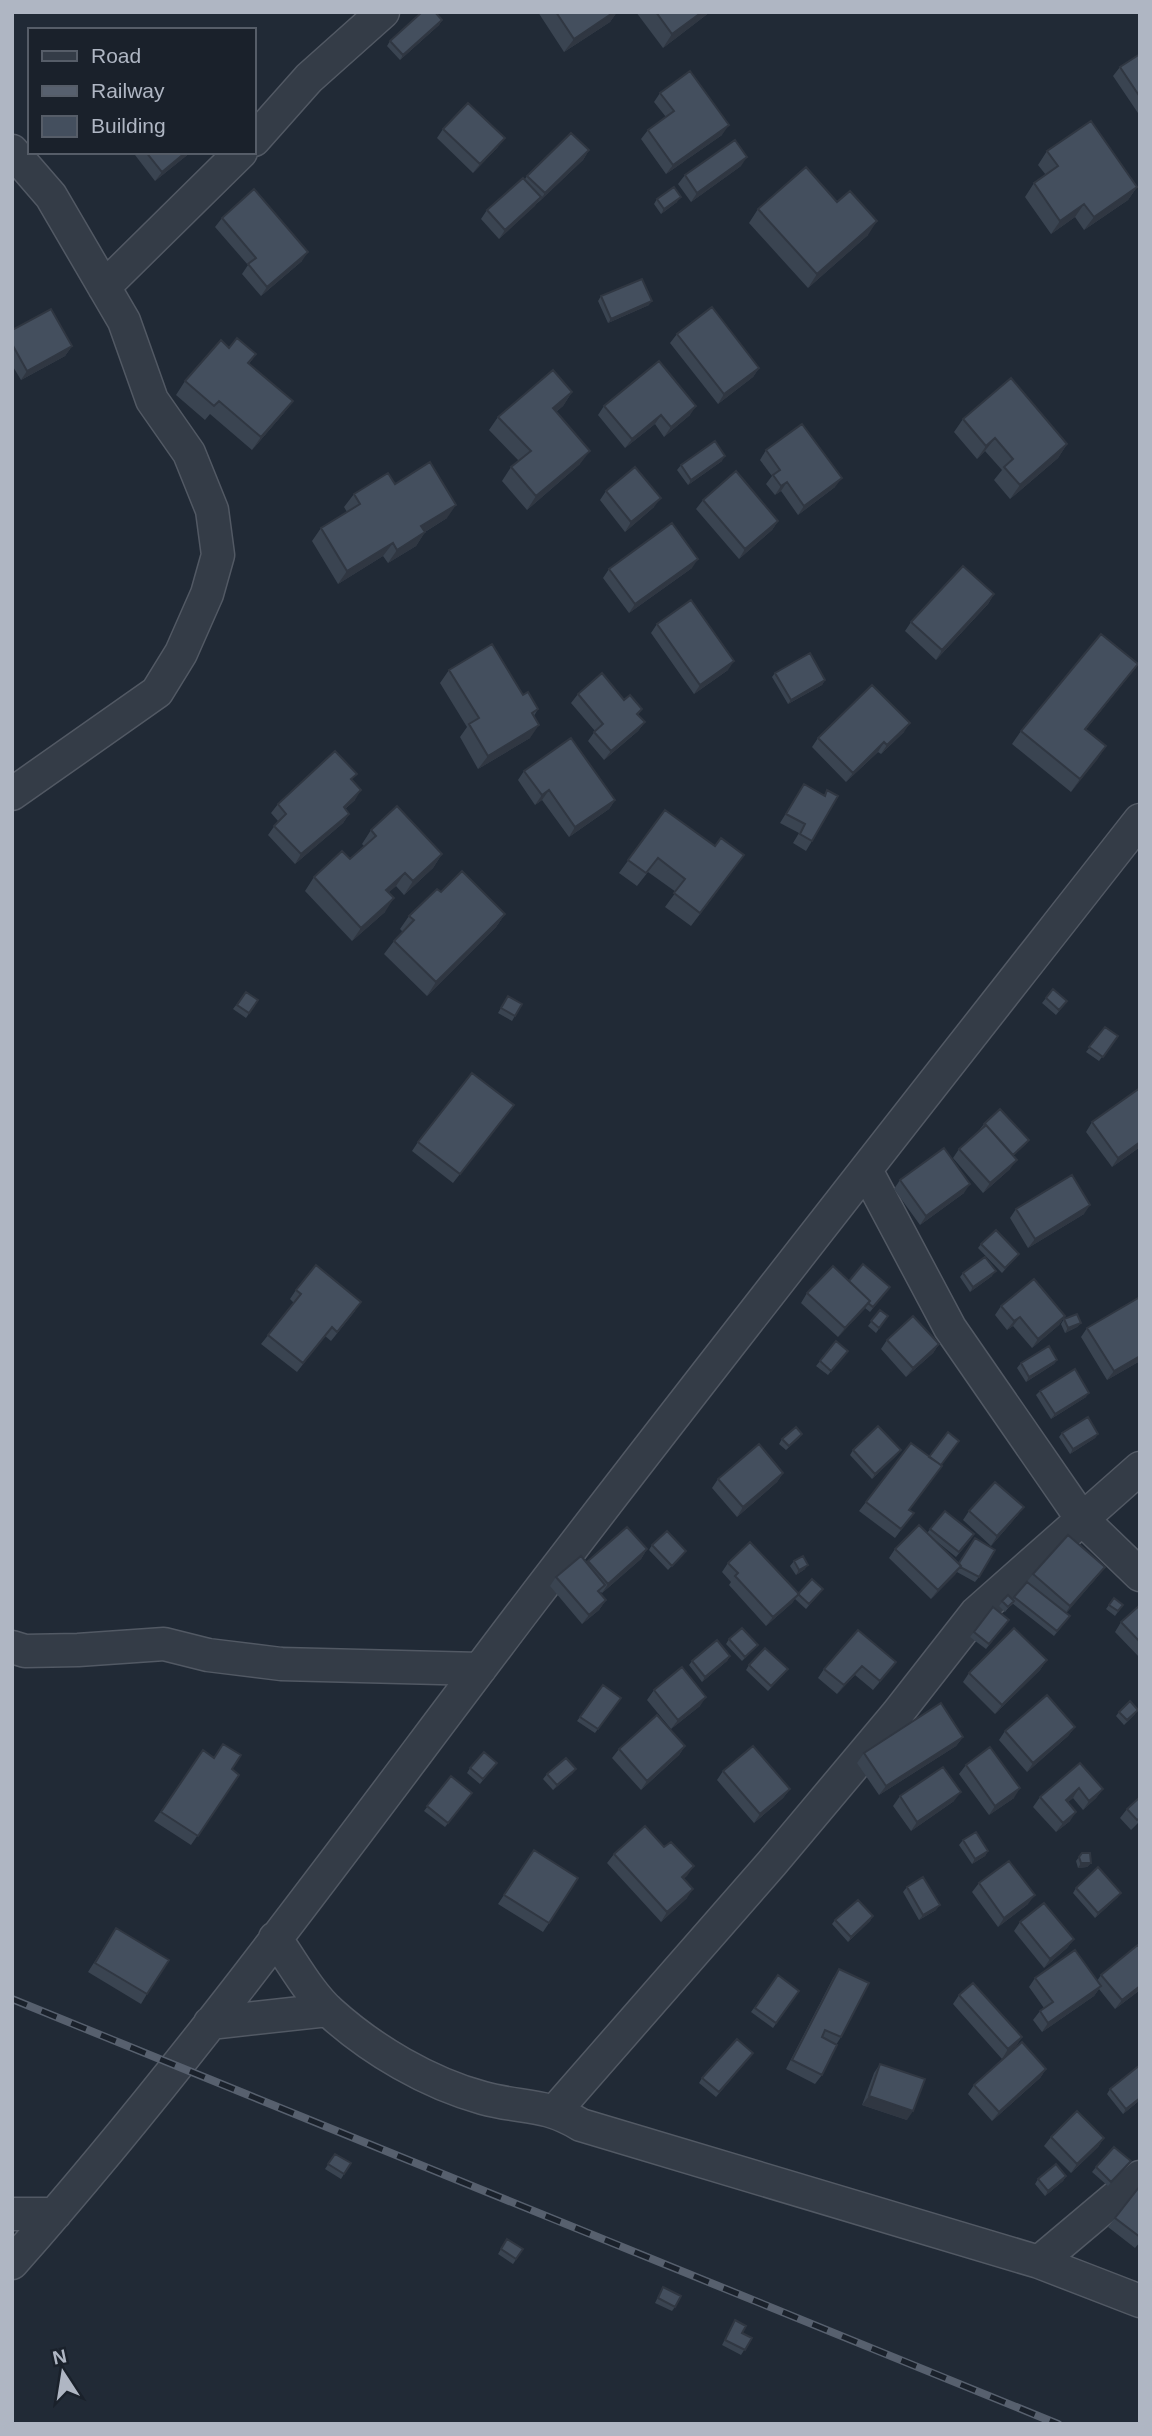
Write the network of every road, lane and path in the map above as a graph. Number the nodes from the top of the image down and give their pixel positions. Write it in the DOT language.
graph roads {
  1 [pos="383,12"];
  2 [pos="256,138"];
  3 [pos="12,151"];
  4 [pos="239,154"];
  5 [pos="104,287"];
  6 [pos="12,794"];
  7 [pos="1140,820"];
  8 [pos="866,1170"];
  9 [pos="1140,1468"];
  10 [pos="1082,1520"];
  11 [pos="1140,1575"];
  12 [pos="12,1647"];
  13 [pos="480,1669"];
  14 [pos="275,1938"];
  15 [pos="328,2010"];
  16 [pos="210,2023"];
  17 [pos="555,2110"];
  18 [pos="1140,2177"];
  19 [pos="12,2214"];
  20 [pos="55,2214"];
  21 [pos="1039,2262"];
  22 [pos="12,2263"];
  23 [pos="1140,2301"];
  1 -- 2 [label="street"];
  3 -- 5 [label="street"];
  4 -- 5 [label="street"];
  5 -- 6 [label="street"];
  7 -- 8 [label="street"];
  8 -- 10 [label="street"];
  8 -- 13 [label="street"];
  9 -- 10 [label="street"];
  10 -- 11 [label="street"];
  10 -- 17 [label="street"];
  12 -- 13 [label="street"];
  13 -- 14 [label="street"];
  14 -- 15 [label="street"];
  14 -- 16 [label="street"];
  15 -- 16 [label="street"];
  15 -- 17 [label="street"];
  16 -- 20 [label="street"];
  17 -- 21 [label="street"];
  18 -- 21 [label="street"];
  19 -- 20 [label="street"];
  20 -- 22 [label="street"];
  21 -- 23 [label="street"];
}
